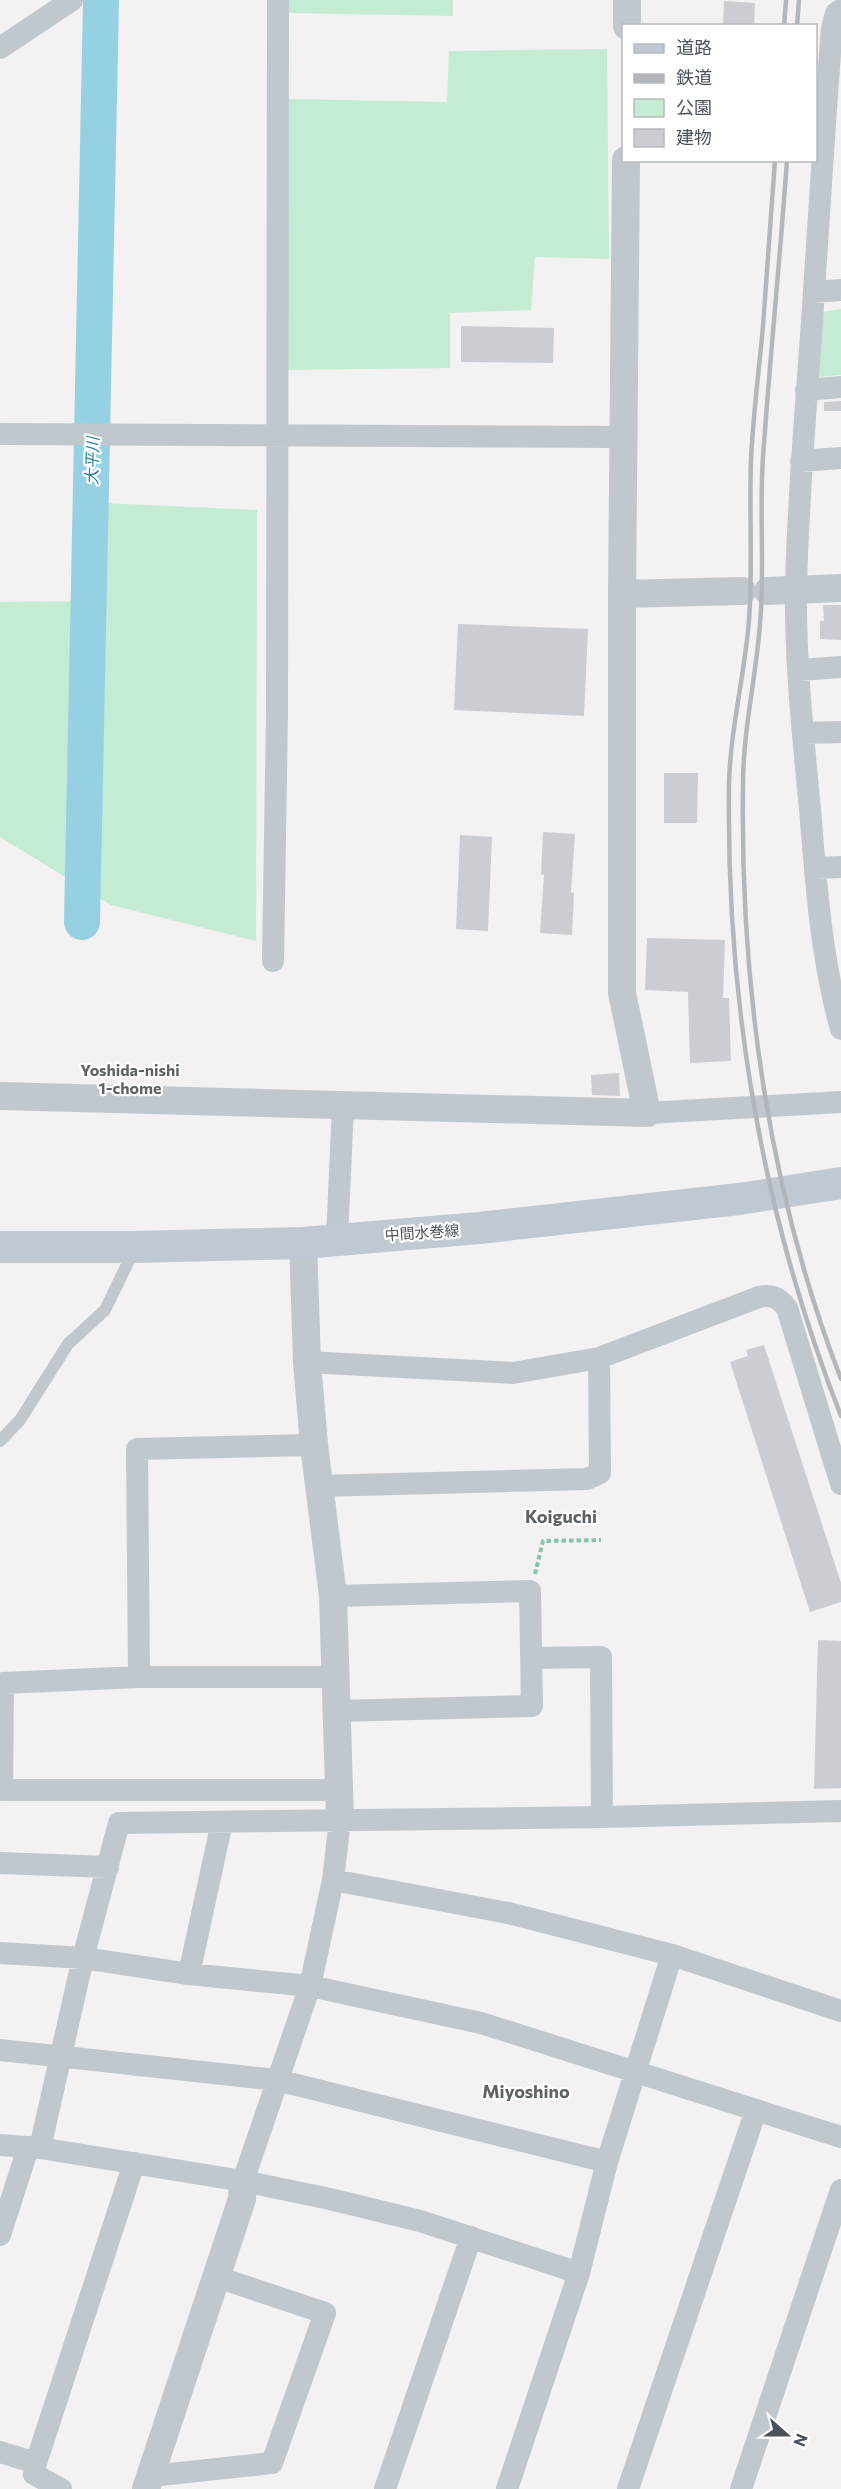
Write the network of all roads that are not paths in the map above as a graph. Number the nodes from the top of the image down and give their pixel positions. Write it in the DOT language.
graph roads {
  1 [pos="72,0"];
  2 [pos="278,0"];
  3 [pos="627,0"];
  4 [pos="841,10"];
  5 [pos="627,24"];
  6 [pos="0,48"];
  7 [pos="832,151"];
  8 [pos="626,162"];
  9 [pos="841,290"];
  10 [pos="814,292"];
  11 [pos="841,387"];
  12 [pos="806,390"];
  13 [pos="0,434"];
  14 [pos="276,436"];
  15 [pos="623,437"];
  16 [pos="841,458"];
  17 [pos="801,460"];
  18 [pos="841,588"];
  19 [pos="796,590"];
  20 [pos="622,594"];
  21 [pos="841,667"];
  22 [pos="800,670"];
  23 [pos="841,732"];
  24 [pos="803,733"];
  25 [pos="841,867"];
  26 [pos="815,868"];
  27 [pos="273,962"];
  28 [pos="836,995"];
  29 [pos="841,1029"];
  30 [pos="0,1096"];
  31 [pos="841,1102"];
  32 [pos="343,1106"];
  33 [pos="647,1113"];
  34 [pos="841,1183"];
  35 [pos="337,1239"];
  36 [pos="303,1243"];
  37 [pos="0,1247"];
  38 [pos="135,1247"];
  39 [pos="599,1358"];
  40 [pos="307,1362"];
  41 [pos="0,1441"];
  42 [pos="314,1445"];
  43 [pos="841,1484"];
  44 [pos="319,1486"];
  45 [pos="333,1596"];
  46 [pos="531,1658"];
  47 [pos="139,1677"];
  48 [pos="337,1677"];
  49 [pos="338,1711"];
  50 [pos="339,1790"];
  51 [pos="841,1811"];
  52 [pos="602,1817"];
  53 [pos="340,1820"];
  54 [pos="222,1822"];
  55 [pos="0,1863"];
  56 [pos="108,1867"];
  57 [pos="333,1880"];
  58 [pos="0,1953"];
  59 [pos="672,1955"];
  60 [pos="83,1958"];
  61 [pos="189,1974"];
  62 [pos="310,1986"];
  63 [pos="841,2011"];
  64 [pos="0,2050"];
  65 [pos="60,2056"];
  66 [pos="637,2072"];
  67 [pos="277,2080"];
  68 [pos="756,2110"];
  69 [pos="841,2137"];
  70 [pos="0,2145"];
  71 [pos="34,2148"];
  72 [pos="607,2162"];
  73 [pos="134,2163"];
  74 [pos="243,2181"];
  75 [pos="841,2190"];
  76 [pos="0,2235"];
  77 [pos="471,2237"];
  78 [pos="579,2273"];
  79 [pos="217,2277"];
  80 [pos="0,2452"];
  81 [pos="36,2463"];
  82 [pos="148,2483"];
  83 [pos="61,2489"];
  84 [pos="385,2489"];
  85 [pos="507,2489"];
  86 [pos="628,2489"];
  87 [pos="741,2489"];
  1 -- 6 [label="street"];
  2 -- 14 [label="street"];
  3 -- 5 [label="street"];
  4 -- 7 [label="street"];
  7 -- 10 [label="street"];
  8 -- 15 [label="street"];
  9 -- 10 [label="street"];
  10 -- 12 [label="street"];
  11 -- 12 [label="street"];
  12 -- 17 [label="street"];
  13 -- 14 [label="street"];
  14 -- 15 [label="street"];
  14 -- 27 [label="street"];
  15 -- 20 [label="street"];
  16 -- 17 [label="street"];
  17 -- 19 [label="street"];
  18 -- 19 [label="street"];
  19 -- 20 [label="street"];
  19 -- 22 [label="street"];
  20 -- 33 [label="street"];
  21 -- 22 [label="street"];
  22 -- 24 [label="street"];
  23 -- 24 [label="street"];
  24 -- 26 [label="street"];
  25 -- 26 [label="street"];
  26 -- 28 [label="street"];
  28 -- 29 [label="street"];
  30 -- 32 [label="street"];
  31 -- 33 [label="street"];
  32 -- 33 [label="street"];
  32 -- 35 [label="street"];
  34 -- 35 [label="main road, 中間水巻線"];
  35 -- 36 [label="main road, 中間水巻線"];
  36 -- 38 [label="main road, 中間水巻線"];
  36 -- 40 [label="street"];
  37 -- 38 [label="main road, 中間水巻線"];
  38 -- 41 [label="lane"];
  39 -- 40 [label="street"];
  39 -- 43 [label="street"];
  39 -- 44 [label="street"];
  40 -- 42 [label="street"];
  42 -- 44 [label="street"];
  42 -- 47 [label="street"];
  44 -- 45 [label="street"];
  45 -- 46 [label="street"];
  45 -- 48 [label="street"];
  46 -- 49 [label="street"];
  46 -- 52 [label="street"];
  47 -- 48 [label="street"];
  47 -- 50 [label="street"];
  48 -- 49 [label="street"];
  49 -- 50 [label="street"];
  50 -- 53 [label="street"];
  51 -- 52 [label="street"];
  52 -- 53 [label="street"];
  53 -- 54 [label="street"];
  53 -- 57 [label="street"];
  54 -- 56 [label="street"];
  54 -- 61 [label="street"];
  55 -- 56 [label="street"];
  56 -- 60 [label="street"];
  57 -- 59 [label="street"];
  57 -- 62 [label="street"];
  58 -- 60 [label="street"];
  59 -- 63 [label="street"];
  59 -- 66 [label="street"];
  60 -- 61 [label="street"];
  60 -- 65 [label="street"];
  61 -- 62 [label="street"];
  62 -- 66 [label="street"];
  62 -- 67 [label="street"];
  64 -- 65 [label="street"];
  65 -- 67 [label="street"];
  65 -- 71 [label="street"];
  66 -- 68 [label="street"];
  66 -- 72 [label="street"];
  67 -- 72 [label="street"];
  67 -- 74 [label="street"];
  68 -- 69 [label="street"];
  68 -- 86 [label="street"];
  70 -- 71 [label="street"];
  71 -- 73 [label="street"];
  71 -- 76 [label="street"];
  72 -- 78 [label="street"];
  73 -- 74 [label="street"];
  73 -- 81 [label="street"];
  74 -- 77 [label="street"];
  74 -- 79 [label="street"];
  75 -- 87 [label="street"];
  77 -- 78 [label="street"];
  77 -- 84 [label="street"];
  78 -- 85 [label="street"];
  79 -- 82 [label="street"];
  79 -- 82 [label="street"];
  80 -- 81 [label="street"];
  81 -- 83 [label="street"];
}
